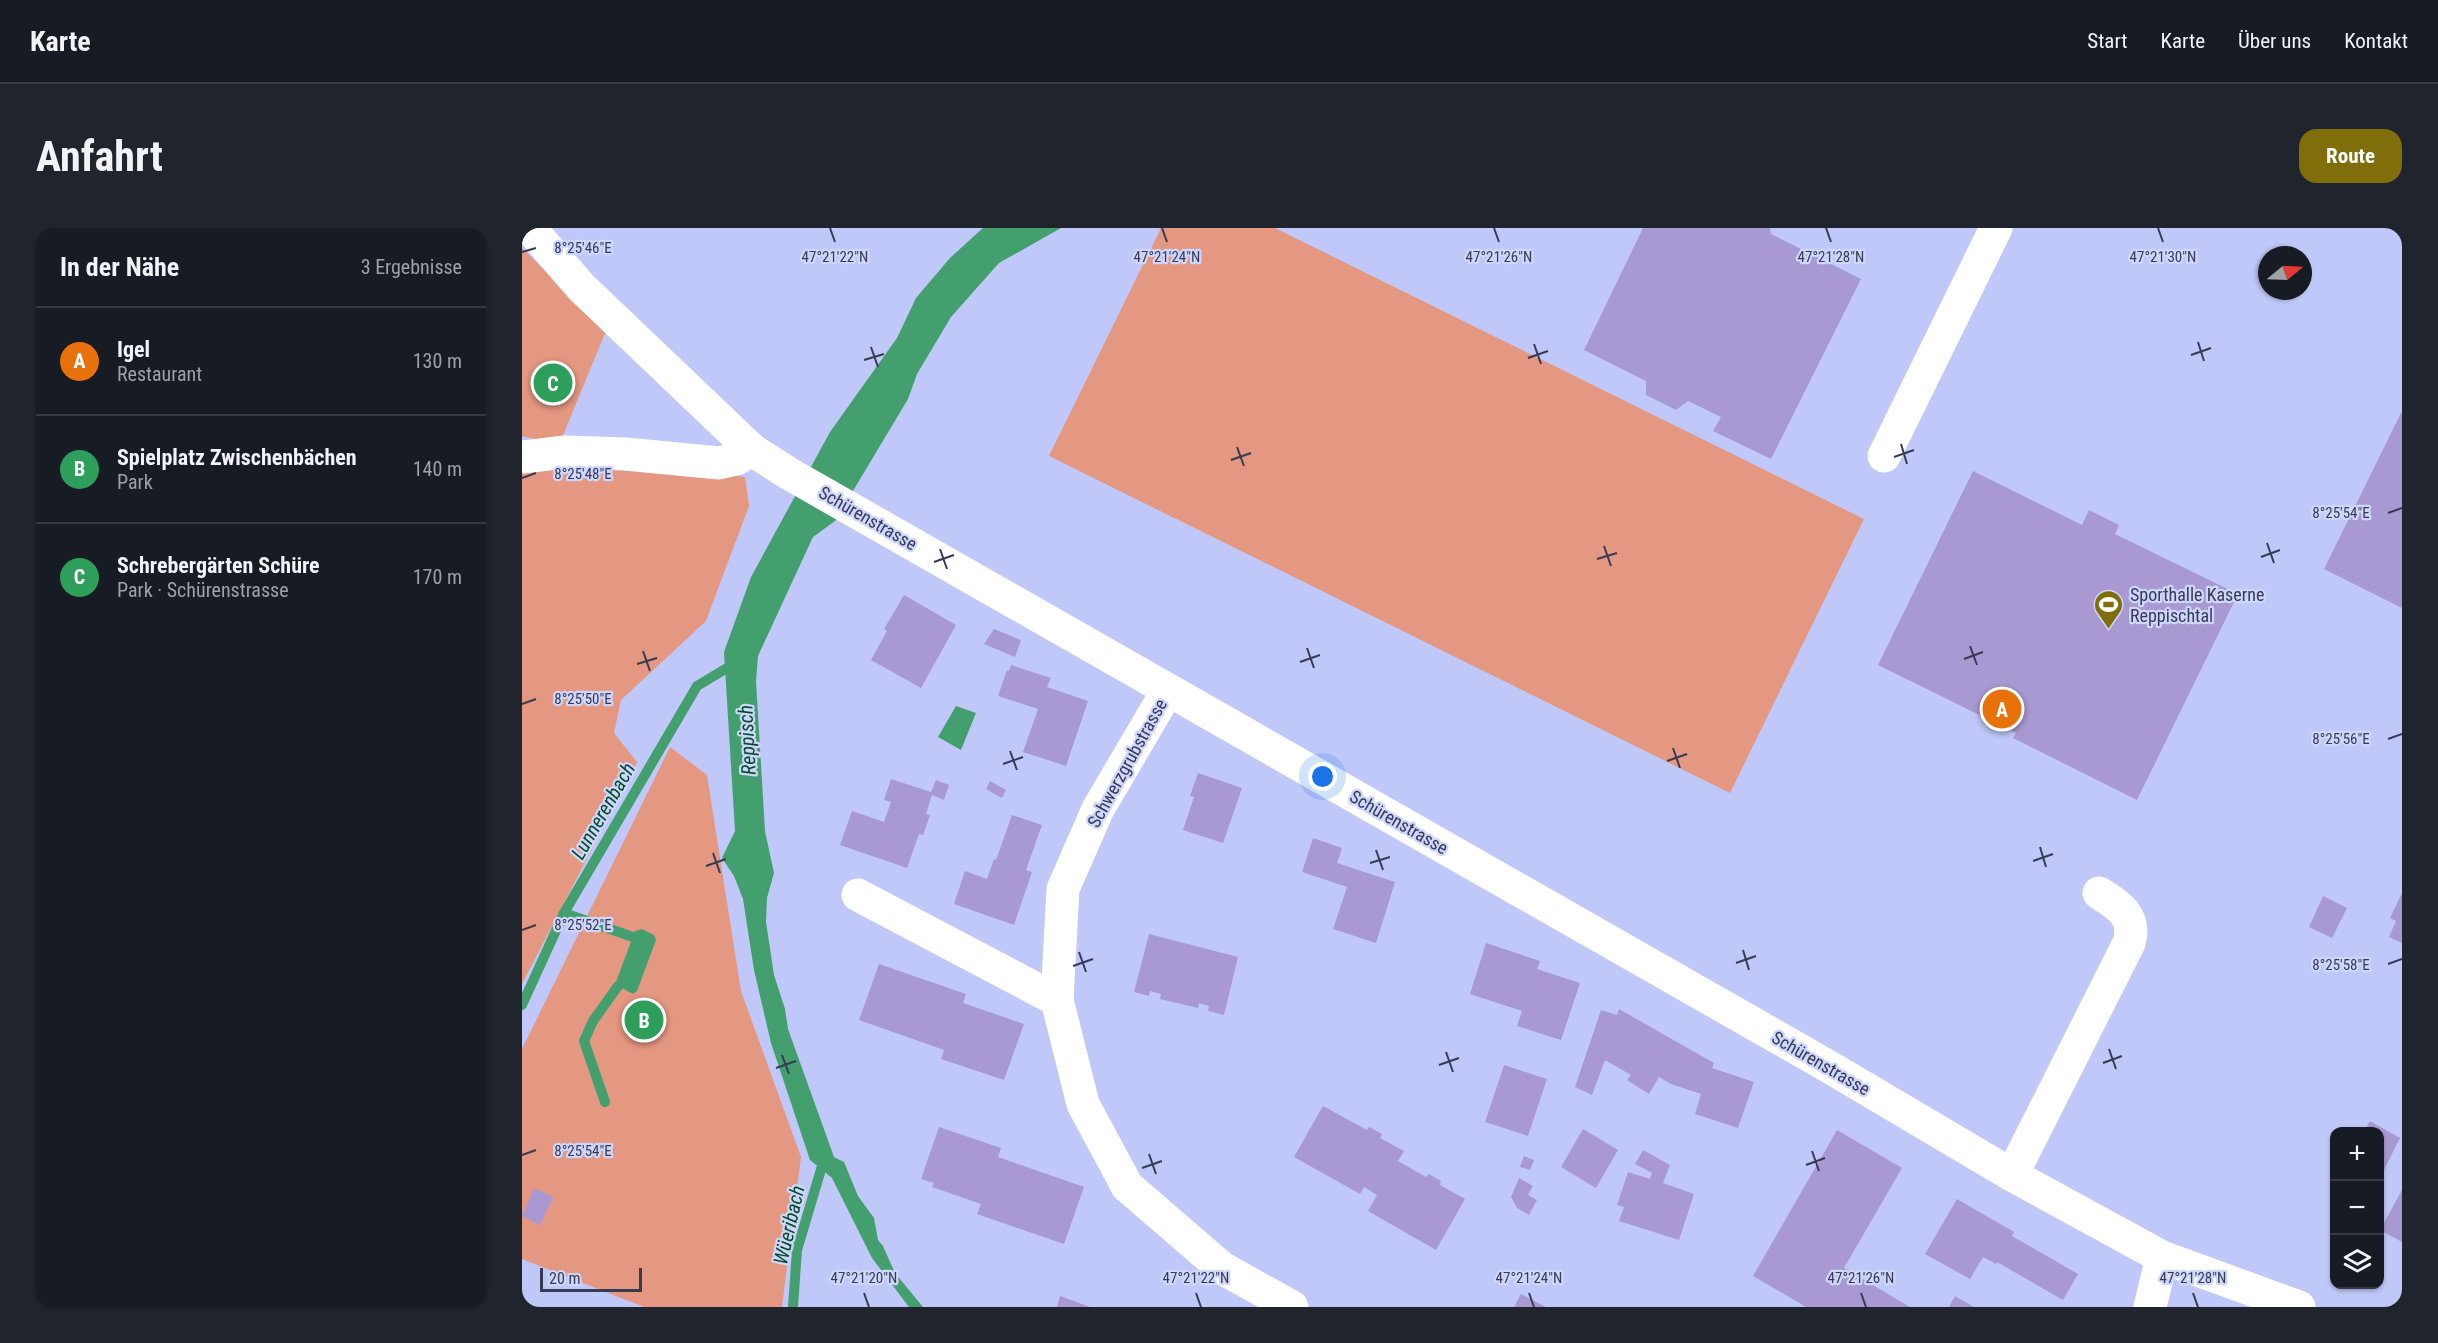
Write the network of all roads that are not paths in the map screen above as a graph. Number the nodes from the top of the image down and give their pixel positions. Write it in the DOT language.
graph roads {
  1 [pos="530,228"];
  2 [pos="1996,228"];
  3 [pos="752,450"];
  4 [pos="1884,456"];
  5 [pos="522,457"];
  6 [pos="1168,690"];
  7 [pos="2099,893"];
  8 [pos="858,895"];
  9 [pos="1057,1000"];
  10 [pos="2012,1174"];
  11 [pos="2162,1257"];
  12 [pos="1292,1307"];
  13 [pos="2150,1307"];
  14 [pos="2300,1307"];
  1 -- 3 [label="street, Schürenstrasse"];
  2 -- 4 [label="street"];
  3 -- 5 [label="street"];
  3 -- 6 [label="street, Schürenstrasse"];
  6 -- 9 [label="street, Schwerzgrubstrasse"];
  6 -- 10 [label="street, Schürenstrasse"];
  7 -- 10 [label="street"];
  8 -- 9 [label="street"];
  9 -- 12 [label="street, Schwerzgrubstrasse"];
  10 -- 11 [label="street, Schürenstrasse"];
  11 -- 13 [label="street"];
  11 -- 14 [label="street, Schürenstrasse"];
}
